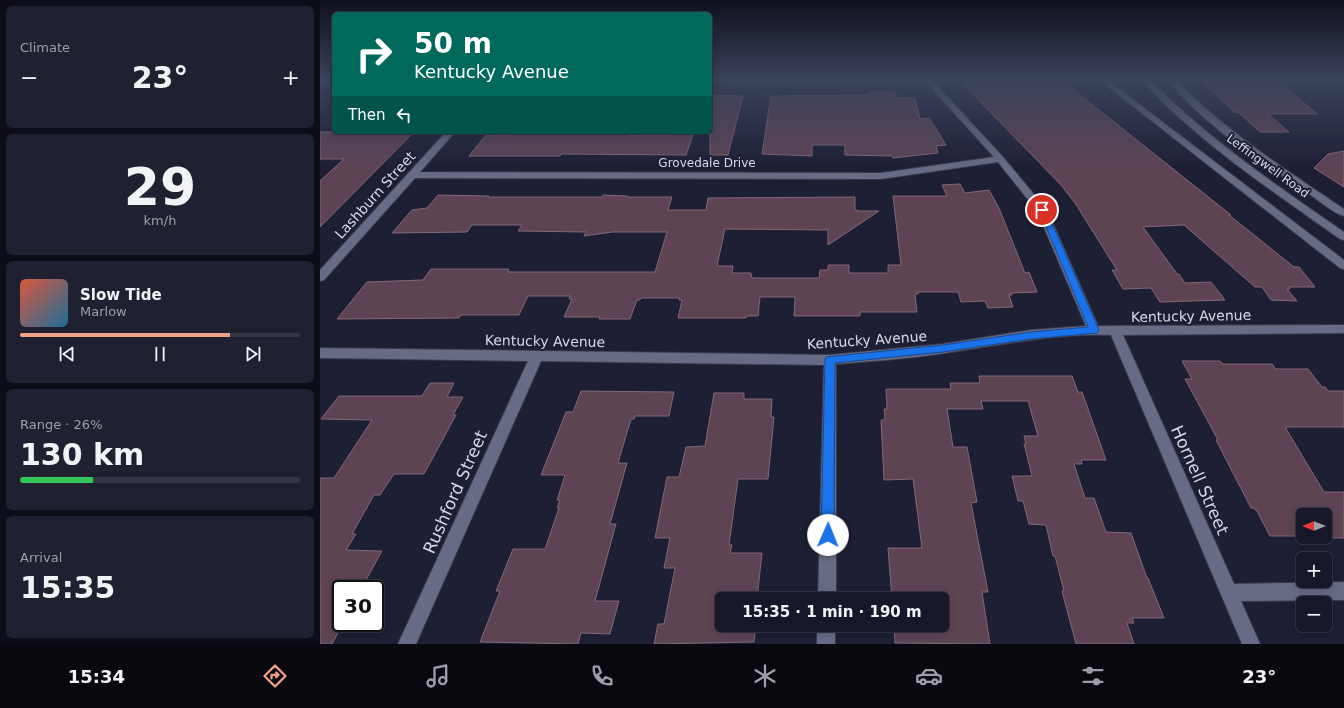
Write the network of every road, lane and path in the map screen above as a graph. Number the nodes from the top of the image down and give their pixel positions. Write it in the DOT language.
graph roads {
  1 [pos="954,109"];
  2 [pos="1140,109"];
  3 [pos="1174,109"];
  4 [pos="1200,109"];
  5 [pos="449,134"];
  6 [pos="1000,159"];
  7 [pos="412,174"];
  8 [pos="1344,213"];
  9 [pos="1344,237"];
  10 [pos="1344,265"];
  11 [pos="320,277"];
  12 [pos="1344,329"];
  13 [pos="1094,330"];
  14 [pos="1115,331"];
  15 [pos="320,354"];
  16 [pos="537,356"];
  17 [pos="830,360"];
  18 [pos="827,592"];
  19 [pos="1344,592"];
  20 [pos="1229,593"];
  21 [pos="826,632"];
  22 [pos="407,644"];
  23 [pos="826,644"];
  24 [pos="1251,644"];
  1 -- 6 [label="street"];
  2 -- 10 [label="street"];
  3 -- 9 [label="street, Leffingwell Road"];
  4 -- 8 [label="street, Leffingwell Road"];
  5 -- 7 [label="street, Lashburn Street"];
  6 -- 7 [label="street, Grovedale Drive"];
  6 -- 13 [label="street"];
  7 -- 11 [label="street, Lashburn Street"];
  12 -- 14 [label="street, Kentucky Avenue"];
  13 -- 14 [label="street, Kentucky Avenue"];
  13 -- 17 [label="street, Kentucky Avenue"];
  14 -- 20 [label="street, Hornell Street"];
  15 -- 16 [label="street, Kentucky Avenue"];
  16 -- 17 [label="street, Kentucky Avenue"];
  16 -- 22 [label="street, Rushford Street"];
  17 -- 18 [label="street"];
  19 -- 20 [label="street"];
  20 -- 24 [label="street, Hornell Street"];
  21 -- 23 [label="street"];
}
